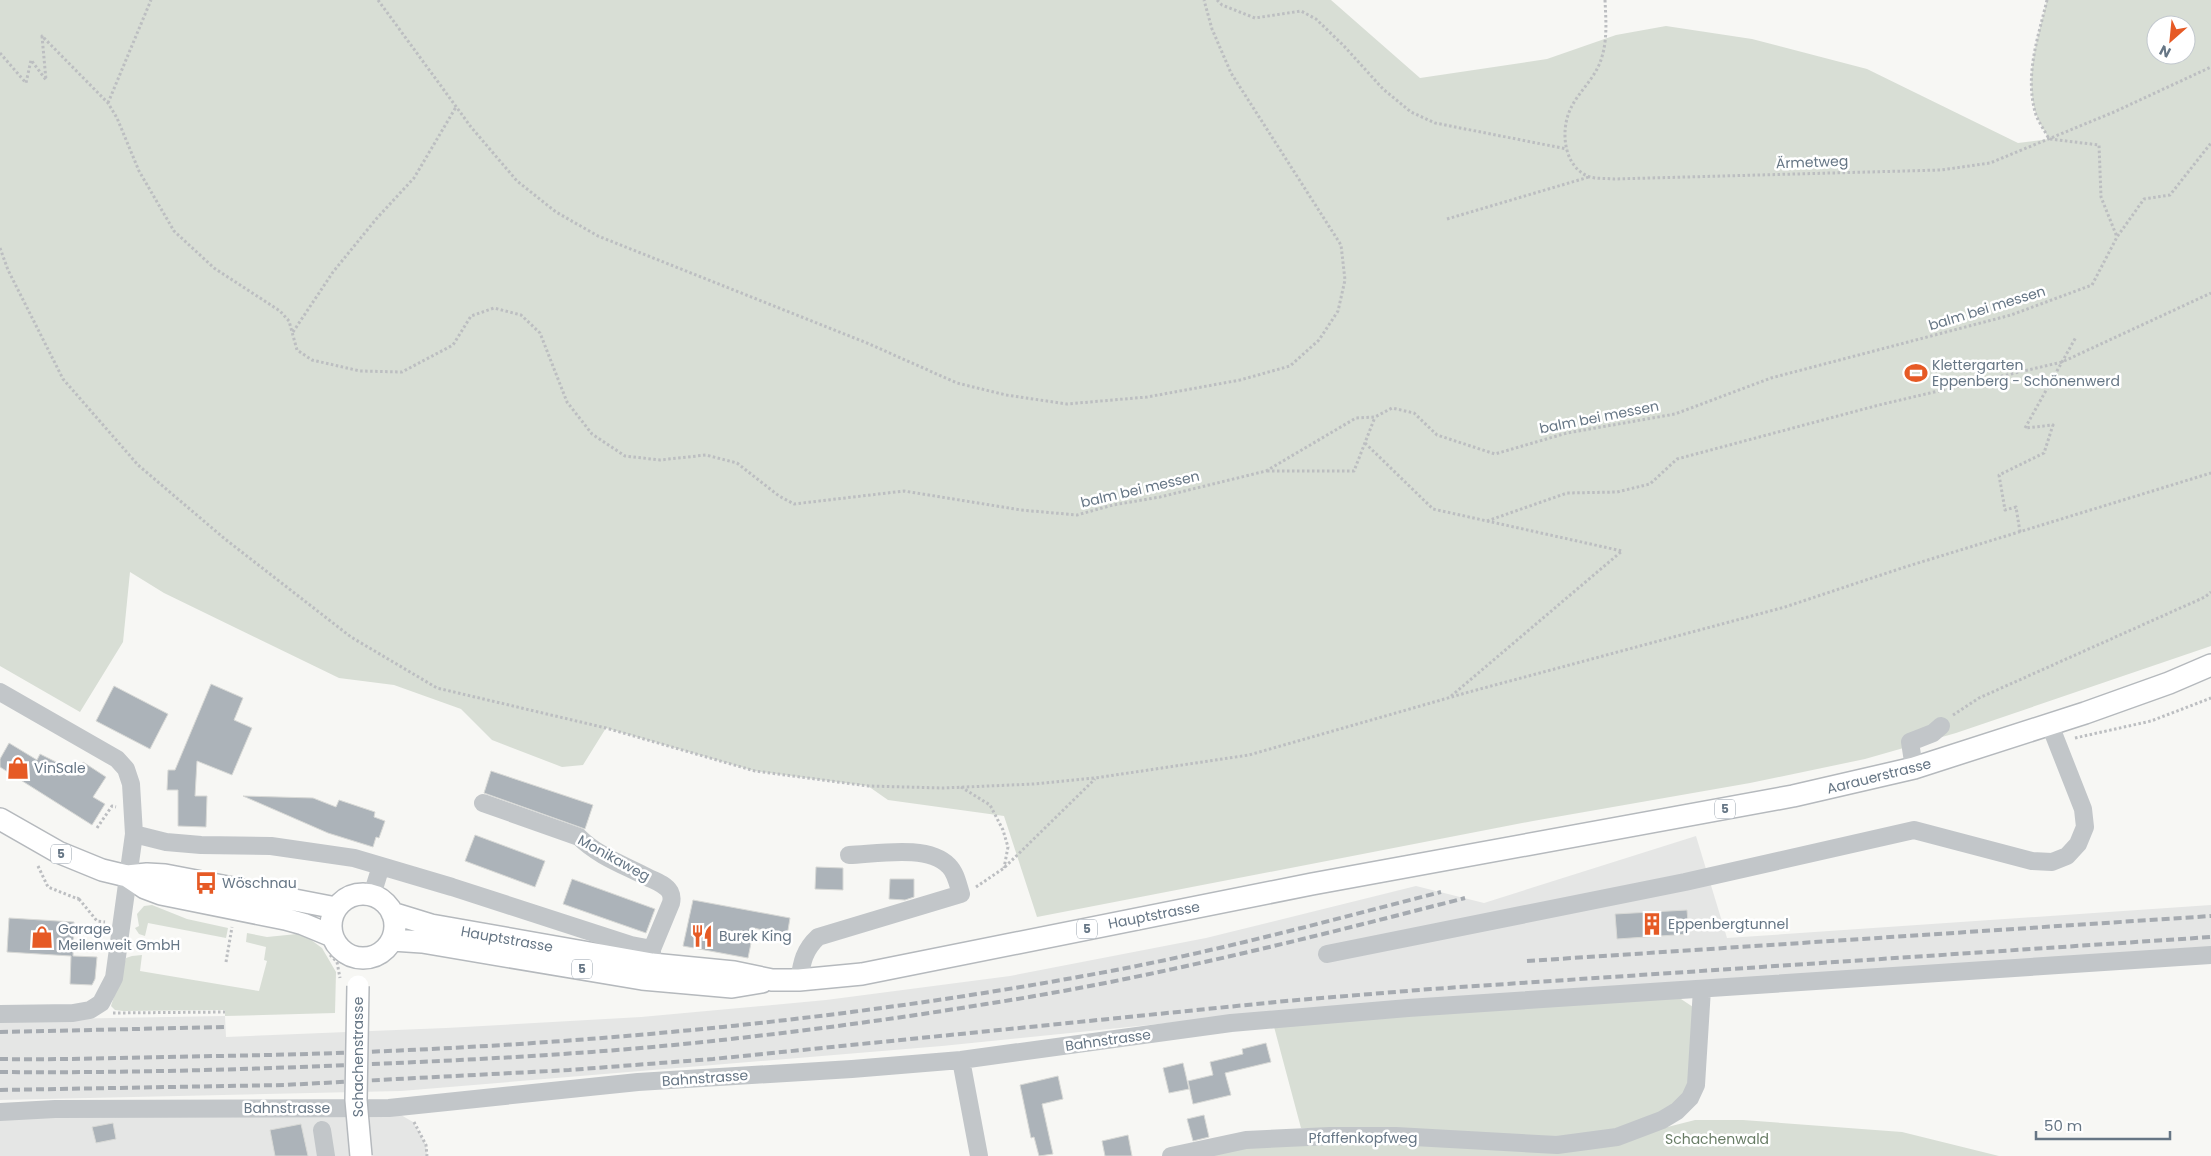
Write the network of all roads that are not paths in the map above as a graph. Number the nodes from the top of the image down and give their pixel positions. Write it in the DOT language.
graph roads {
  1 [pos="2211,665"];
  2 [pos="0,692"];
  3 [pos="1941,726"];
  4 [pos="2053,734"];
  5 [pos="1914,768"];
  6 [pos="482,803"];
  7 [pos="0,819"];
  8 [pos="134,834"];
  9 [pos="1535,843"];
  10 [pos="849,855"];
  11 [pos="380,866"];
  12 [pos="127,876"];
  13 [pos="372,895"];
  14 [pos="336,908"];
  15 [pos="392,912"];
  16 [pos="332,936"];
  17 [pos="392,940"];
  18 [pos="1327,954"];
  19 [pos="2211,955"];
  20 [pos="652,957"];
  21 [pos="360,958"];
  22 [pos="772,980"];
  23 [pos="799,980"];
  24 [pos="1702,989"];
  25 [pos="0,1014"];
  26 [pos="961,1060"];
  27 [pos="0,1112"];
  28 [pos="322,1130"];
  29 [pos="326,1156"];
  30 [pos="362,1156"];
  31 [pos="980,1156"];
  32 [pos="1172,1156"];
  1 -- 4 [label="main road, Aarauerstrasse / 5"];
  2 -- 8 [label="street"];
  3 -- 5 [label="street"];
  4 -- 5 [label="main road, Aarauerstrasse / 5"];
  4 -- 18 [label="street"];
  5 -- 9 [label="main road, Aarauerstrasse / 5"];
  6 -- 20 [label="street, Monikaweg"];
  7 -- 12 [label="main road, 5"];
  8 -- 11 [label="street"];
  8 -- 12 [label="street"];
  9 -- 23 [label="main road, Hauptstrasse / 5"];
  10 -- 23 [label="street"];
  11 -- 13 [label="street"];
  11 -- 20 [label="street"];
  12 -- 14 [label="main road, 5"];
  12 -- 16 [label="main road, 5"];
  12 -- 25 [label="street"];
  13 -- 14 [label="main road"];
  13 -- 15 [label="main road"];
  14 -- 16 [label="main road"];
  15 -- 17 [label="main road"];
  15 -- 20 [label="main road, Hauptstrasse / 5"];
  16 -- 21 [label="main road"];
  17 -- 21 [label="main road"];
  17 -- 22 [label="main road, Hauptstrasse / 5"];
  19 -- 24 [label="street, Bahnstrasse"];
  20 -- 22 [label="main road, Hauptstrasse / 5"];
  21 -- 30 [label="main road, Schachenstrasse, bridge"];
  22 -- 23 [label="main road, Hauptstrasse / 5"];
  24 -- 26 [label="street, Bahnstrasse"];
  24 -- 32 [label="street, Pfaffenkopfweg"];
  26 -- 27 [label="street, Bahnstrasse"];
  26 -- 31 [label="street"];
  28 -- 29 [label="street"];
}
